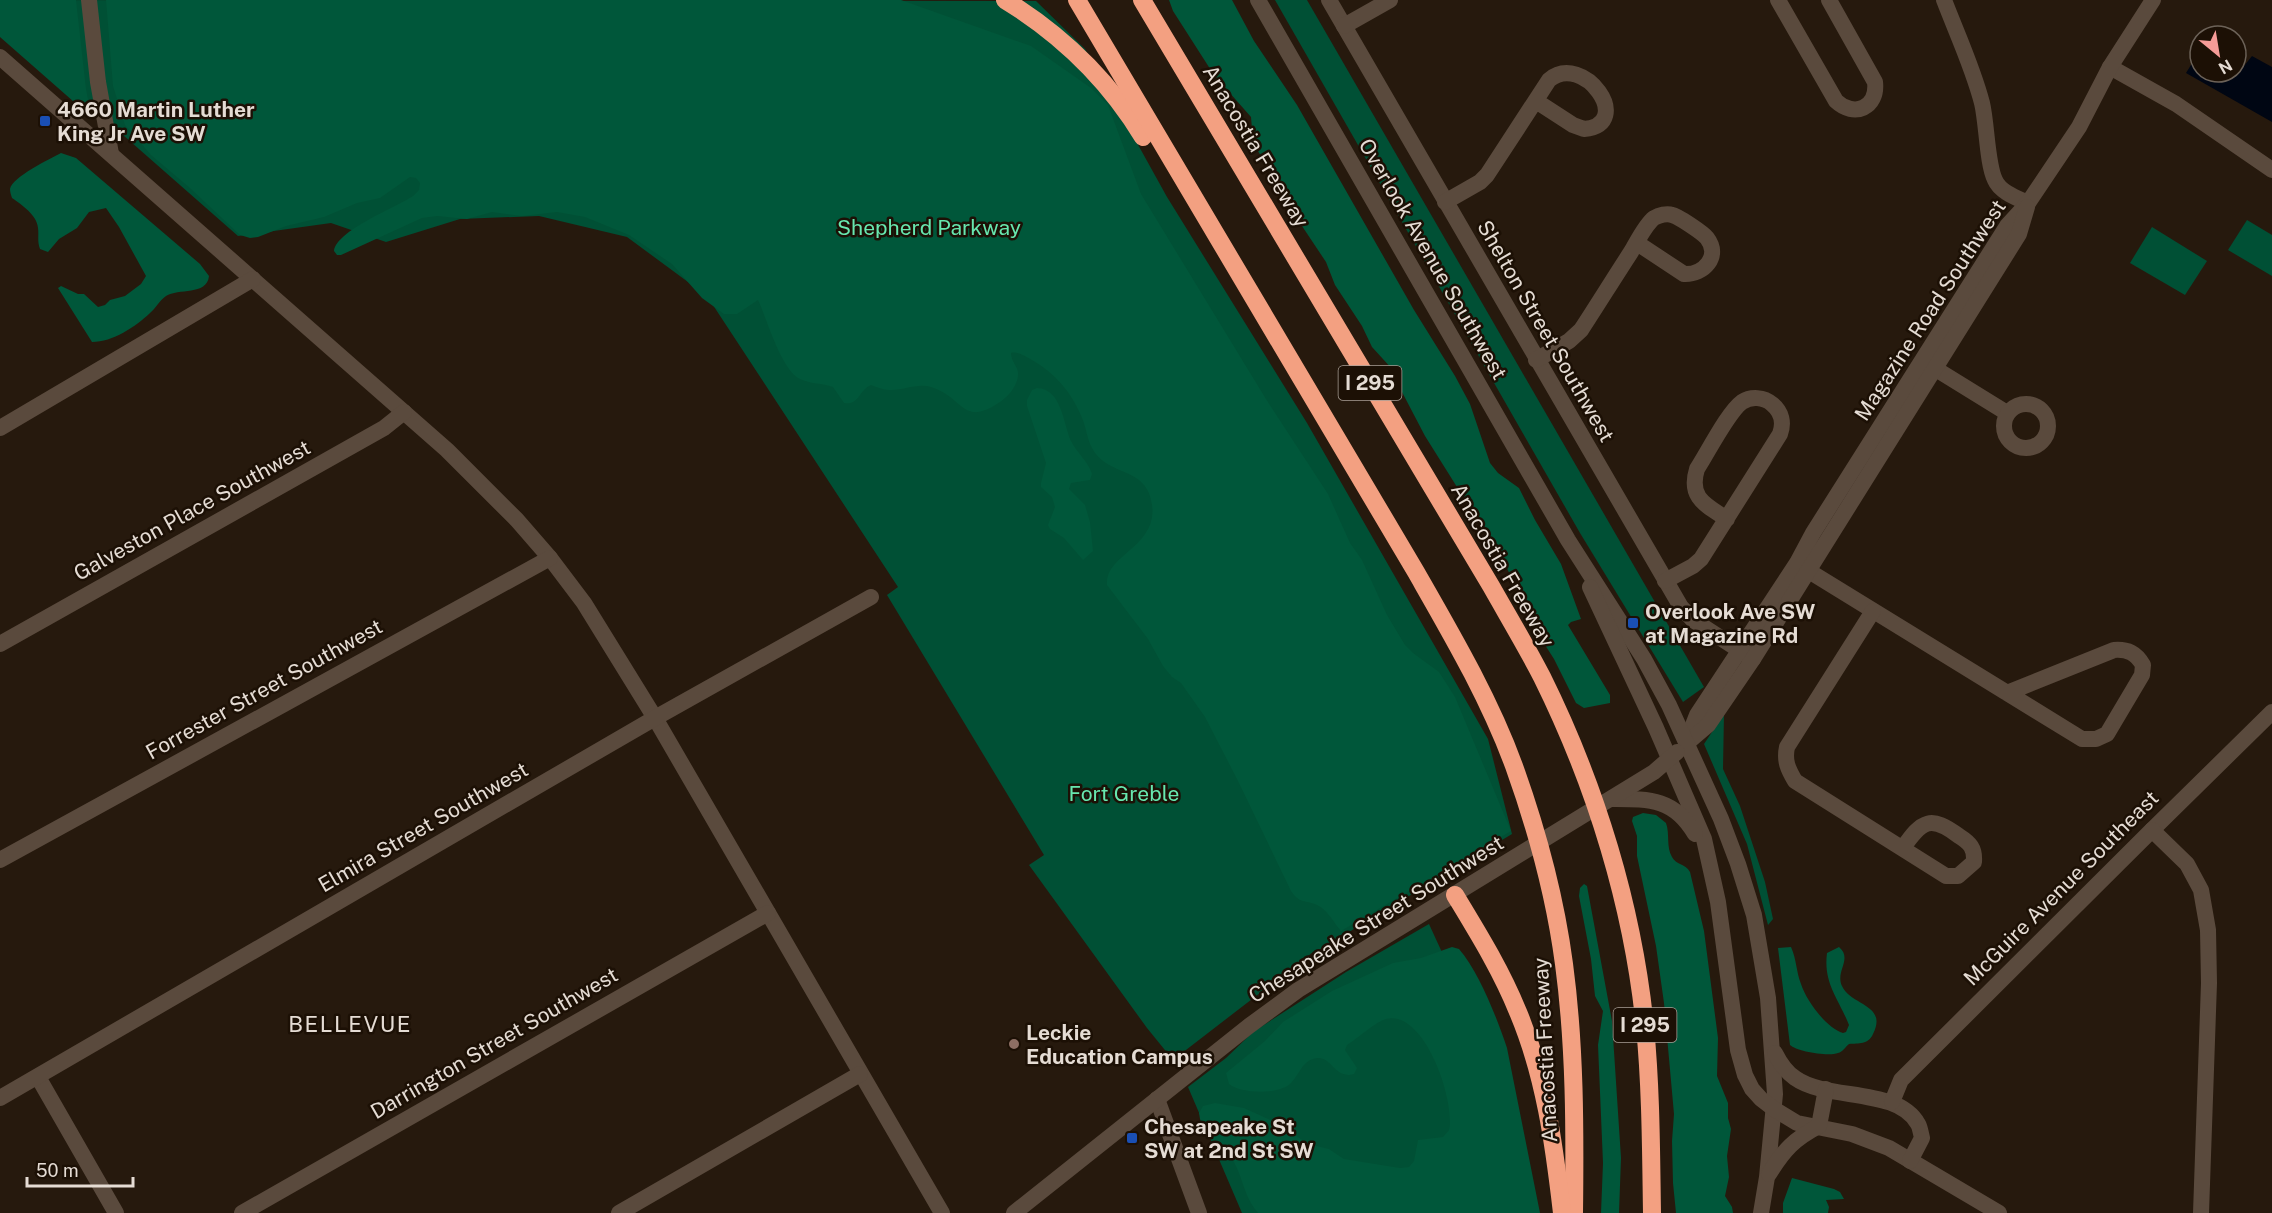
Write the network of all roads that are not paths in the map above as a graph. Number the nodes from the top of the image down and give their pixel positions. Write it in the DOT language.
graph roads {
  1 [pos="89,0"];
  2 [pos="1005,0"];
  3 [pos="1077,0"];
  4 [pos="1142,0"];
  5 [pos="1258,0"];
  6 [pos="1329,0"];
  7 [pos="1390,0"];
  8 [pos="1778,0"];
  9 [pos="1829,0"];
  10 [pos="1944,0"];
  11 [pos="2153,0"];
  12 [pos="1344,26"];
  13 [pos="0,57"];
  14 [pos="2110,67"];
  15 [pos="1536,101"];
  16 [pos="111,154"];
  17 [pos="2272,170"];
  18 [pos="1445,202"];
  19 [pos="2028,203"];
  20 [pos="1637,243"];
  21 [pos="253,279"];
  22 [pos="1536,360"];
  23 [pos="1928,365"];
  24 [pos="1296,368"];
  25 [pos="404,412"];
  26 [pos="2007,413"];
  27 [pos="0,428"];
  28 [pos="1727,519"];
  29 [pos="1568,540"];
  30 [pos="550,558"];
  31 [pos="1802,567"];
  32 [pos="1665,581"];
  33 [pos="871,597"];
  34 [pos="1873,611"];
  35 [pos="0,644"];
  36 [pos="1746,655"];
  37 [pos="2007,693"];
  38 [pos="2272,712"];
  39 [pos="655,718"];
  40 [pos="1686,743"];
  41 [pos="1670,759"];
  42 [pos="1611,800"];
  43 [pos="2151,830"];
  44 [pos="1904,848"];
  45 [pos="1707,854"];
  46 [pos="0,860"];
  47 [pos="1455,895"];
  48 [pos="768,913"];
  49 [pos="1773,1050"];
  50 [pos="861,1074"];
  51 [pos="38,1077"];
  52 [pos="1826,1089"];
  53 [pos="0,1098"];
  54 [pos="1157,1099"];
  55 [pos="1892,1102"];
  56 [pos="1774,1109"];
  57 [pos="1819,1126"];
  58 [pos="1910,1161"];
  59 [pos="1767,1177"];
  60 [pos="116,1213"];
  61 [pos="242,1213"];
  62 [pos="619,1213"];
  63 [pos="942,1213"];
  64 [pos="1014,1213"];
  65 [pos="1199,1213"];
  66 [pos="1562,1213"];
  67 [pos="1574,1213"];
  68 [pos="1652,1213"];
  69 [pos="1761,1213"];
  70 [pos="1999,1213"];
  71 [pos="2201,1213"];
  1 -- 16 [label="street"];
  2 -- 24 [label="highway"];
  3 -- 24 [label="highway, Anacostia Freeway / I 295"];
  4 -- 68 [label="highway, Anacostia Freeway / I 295"];
  5 -- 29 [label="street, Overlook Avenue Southwest"];
  6 -- 12 [label="street, Shelton Street Southwest"];
  7 -- 12 [label="street"];
  8 -- 9 [label="street"];
  10 -- 19 [label="street"];
  11 -- 14 [label="street, Magazine Road Southwest"];
  12 -- 18 [label="street, Shelton Street Southwest"];
  13 -- 16 [label="street"];
  14 -- 17 [label="street"];
  14 -- 19 [label="street, Magazine Road Southwest"];
  15 -- 18 [label="street"];
  16 -- 21 [label="street"];
  18 -- 22 [label="street, Shelton Street Southwest"];
  19 -- 23 [label="street, Magazine Road Southwest"];
  20 -- 22 [label="street"];
  21 -- 25 [label="street"];
  21 -- 27 [label="street"];
  22 -- 32 [label="street, Shelton Street Southwest"];
  23 -- 26 [label="street"];
  23 -- 31 [label="street, Magazine Road Southwest"];
  24 -- 67 [label="highway, Anacostia Freeway / I 295"];
  25 -- 30 [label="street"];
  25 -- 35 [label="street, Galveston Place Southwest"];
  28 -- 28 [label="street"];
  28 -- 32 [label="street"];
  29 -- 40 [label="street, Overlook Avenue Southwest"];
  29 -- 41 [label="street, Overlook Avenue Southwest"];
  30 -- 39 [label="street"];
  30 -- 46 [label="street, Forrester Street Southwest"];
  31 -- 34 [label="street"];
  31 -- 36 [label="street, Magazine Road Southwest"];
  32 -- 36 [label="street, Shelton Street Southwest"];
  33 -- 39 [label="street, Elmira Street Southwest"];
  34 -- 37 [label="street"];
  34 -- 44 [label="street"];
  36 -- 40 [label="street, Magazine Road Southwest"];
  37 -- 37 [label="street"];
  38 -- 43 [label="street, McGuire Avenue Southeast"];
  39 -- 48 [label="street"];
  39 -- 51 [label="street, Elmira Street Southwest"];
  40 -- 41 [label="street, Chesapeake Street Southwest"];
  40 -- 49 [label="street, Overlook Avenue Southwest"];
  41 -- 42 [label="street, Chesapeake Street Southwest"];
  41 -- 45 [label="street, Overlook Avenue Southwest"];
  42 -- 45 [label="street"];
  42 -- 47 [label="street, Chesapeake Street Southwest"];
  43 -- 55 [label="street, McGuire Avenue Southeast"];
  43 -- 71 [label="street"];
  45 -- 56 [label="street, Overlook Avenue Southwest"];
  47 -- 54 [label="street, Chesapeake Street Southwest"];
  47 -- 66 [label="highway"];
  48 -- 50 [label="street"];
  48 -- 61 [label="street, Darrington Street Southwest"];
  49 -- 52 [label="street"];
  49 -- 56 [label="street, Overlook Avenue Southwest"];
  50 -- 62 [label="street"];
  50 -- 63 [label="street"];
  51 -- 53 [label="street, Elmira Street Southwest"];
  51 -- 60 [label="street"];
  52 -- 55 [label="street"];
  52 -- 57 [label="street"];
  54 -- 64 [label="street, Chesapeake Street Southwest"];
  54 -- 65 [label="street"];
  55 -- 58 [label="street"];
  56 -- 57 [label="street"];
  56 -- 59 [label="street, Overlook Avenue Southwest"];
  57 -- 58 [label="street"];
  57 -- 59 [label="street"];
  58 -- 70 [label="street"];
  59 -- 69 [label="street, Overlook Avenue Southwest"];
}
